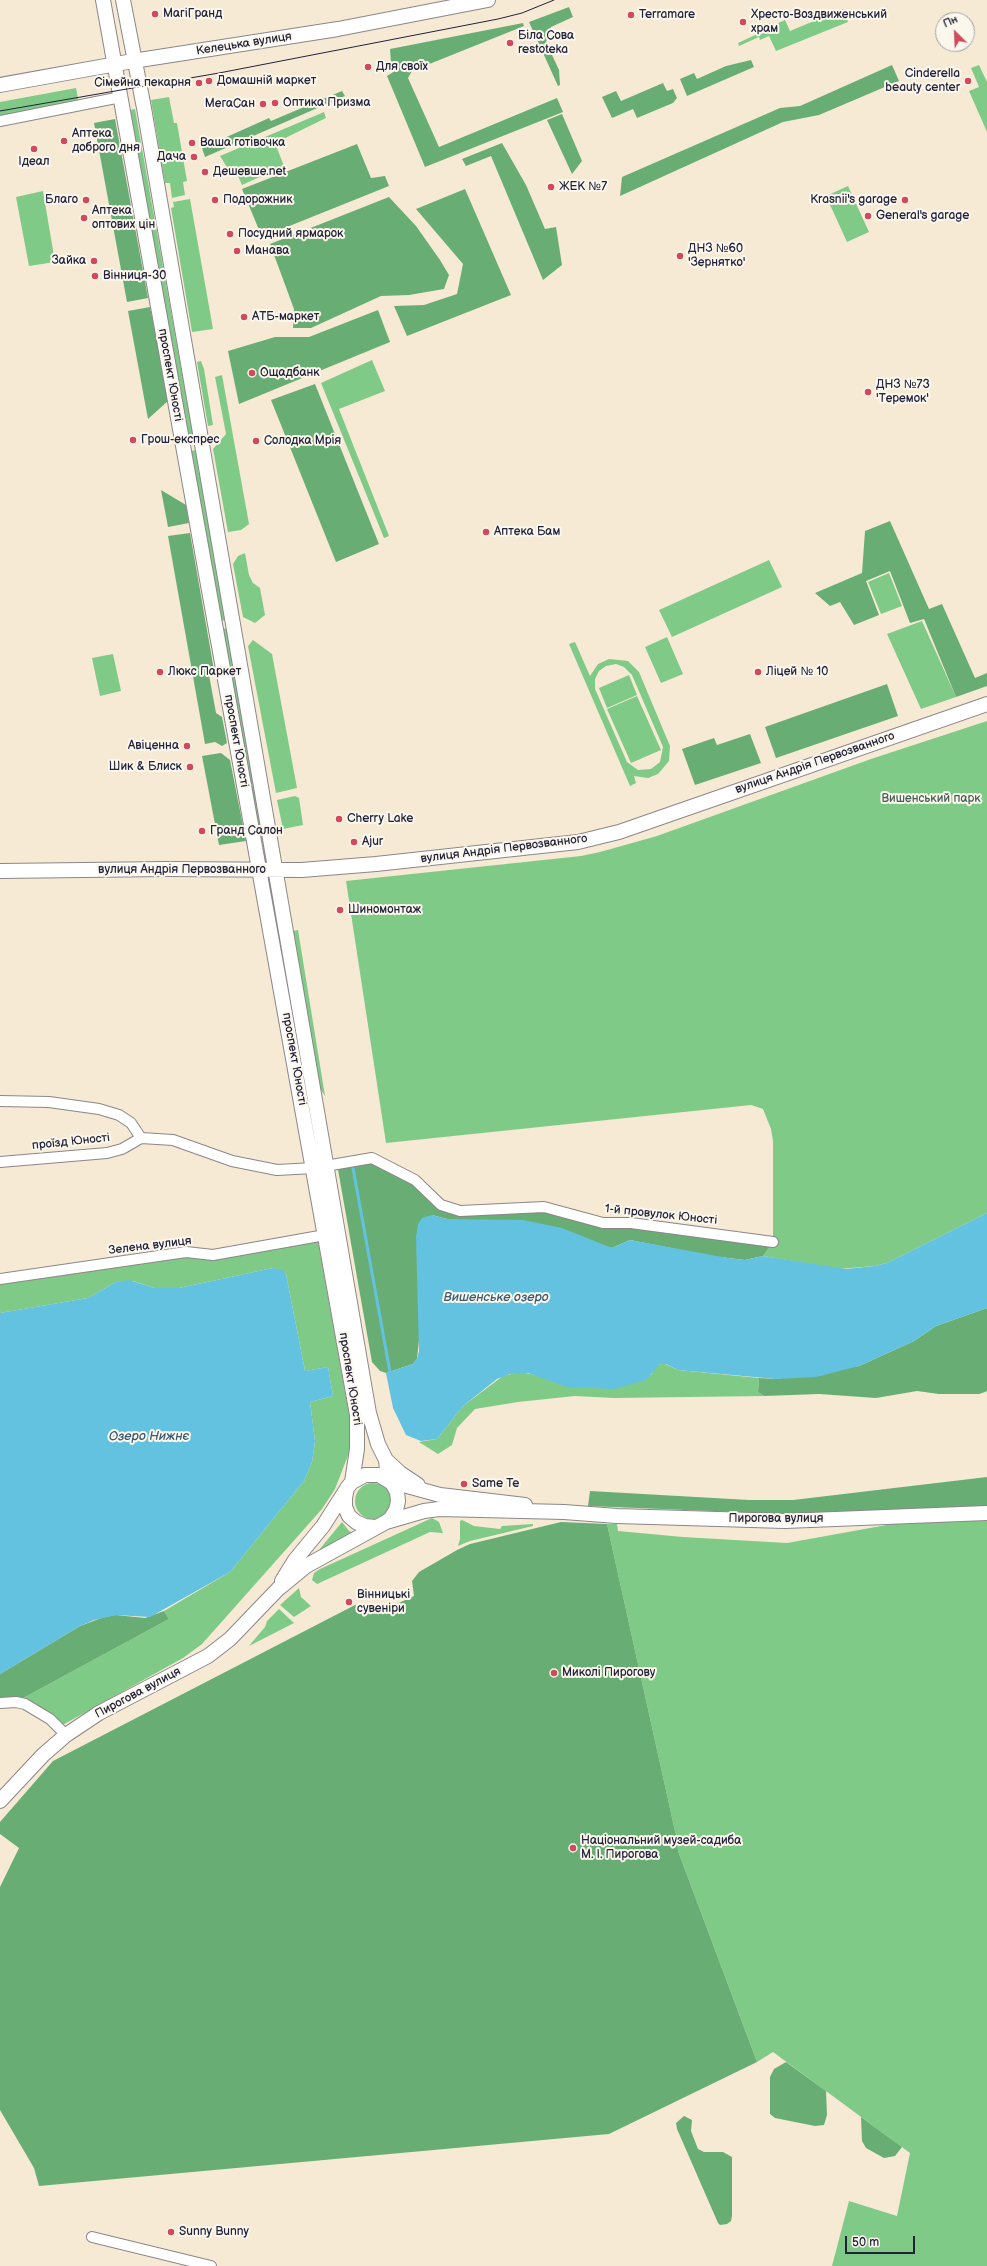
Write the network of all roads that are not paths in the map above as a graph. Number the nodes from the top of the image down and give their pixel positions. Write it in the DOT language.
graph roads {
  1 [pos="103,0"];
  2 [pos="123,0"];
  3 [pos="488,0"];
  4 [pos="133,61"];
  5 [pos="115,65"];
  6 [pos="0,86"];
  7 [pos="121,97"];
  8 [pos="0,121"];
  9 [pos="202,444"];
  10 [pos="183,447"];
  11 [pos="233,623"];
  12 [pos="216,626"];
  13 [pos="987,704"];
  14 [pos="260,870"];
  15 [pos="276,870"];
  16 [pos="0,871"];
  17 [pos="0,1101"];
  18 [pos="141,1138"];
  19 [pos="0,1162"];
  20 [pos="320,1168"];
  21 [pos="326,1235"];
  22 [pos="772,1242"];
  23 [pos="0,1279"];
  24 [pos="386,1460"];
  25 [pos="389,1481"];
  26 [pos="350,1485"];
  27 [pos="430,1492"];
  28 [pos="564,1512"];
  29 [pos="987,1514"];
  30 [pos="381,1525"];
  31 [pos="278,1589"];
  32 [pos="0,1703"];
  33 [pos="66,1736"];
  34 [pos="0,1801"];
  35 [pos="92,2237"];
  36 [pos="211,2266"];
  1 -- 5 [label="main road, проспект Юності"];
  2 -- 4 [label="main road, проспект Юності"];
  3 -- 4 [label="main road, Келецька вулиця"];
  4 -- 5 [label="main road, Келецька вулиця"];
  4 -- 9 [label="main road, проспект Юності"];
  5 -- 6 [label="main road, Келецька вулиця"];
  5 -- 7 [label="main road, проспект Юності"];
  7 -- 8 [label="street"];
  7 -- 10 [label="main road, проспект Юності"];
  9 -- 10 [label="main road"];
  9 -- 11 [label="main road, проспект Юності"];
  10 -- 12 [label="main road, проспект Юності"];
  11 -- 12 [label="main road"];
  11 -- 15 [label="main road, проспект Юності"];
  12 -- 14 [label="main road, проспект Юності"];
  13 -- 15 [label="main road, вулиця Андрія Первозванного"];
  14 -- 15 [label="main road, вулиця Андрія Первозванного"];
  14 -- 16 [label="main road, вулиця Андрія Первозванного"];
  14 -- 20 [label="main road, проспект Юності"];
  15 -- 20 [label="main road, проспект Юності"];
  17 -- 18 [label="street"];
  18 -- 19 [label="street, проїзд Юності"];
  18 -- 20 [label="street, 1-й провулок Юності"];
  20 -- 21 [label="main road, проспект Юності"];
  20 -- 22 [label="street, 1-й провулок Юності"];
  20 -- 24 [label="main road, проспект Юності"];
  21 -- 23 [label="street, Зелена вулиця"];
  21 -- 26 [label="main road, проспект Юності"];
  24 -- 25 [label="main road, проспект Юності"];
  24 -- 27 [label="main road"];
  25 -- 26 [label="main road"];
  25 -- 27 [label="main road, Пирогова вулиця"];
  25 -- 30 [label="main road"];
  26 -- 30 [label="main road"];
  26 -- 31 [label="main road, Пирогова вулиця"];
  27 -- 28 [label="main road, Пирогова вулиця"];
  28 -- 29 [label="main road, Пирогова вулиця"];
  28 -- 30 [label="main road, Пирогова вулиця"];
  30 -- 31 [label="main road, Пирогова вулиця"];
  31 -- 33 [label="main road, Пирогова вулиця"];
  32 -- 33 [label="street"];
  33 -- 34 [label="main road, Пирогова вулиця"];
  35 -- 36 [label="street"];
}
